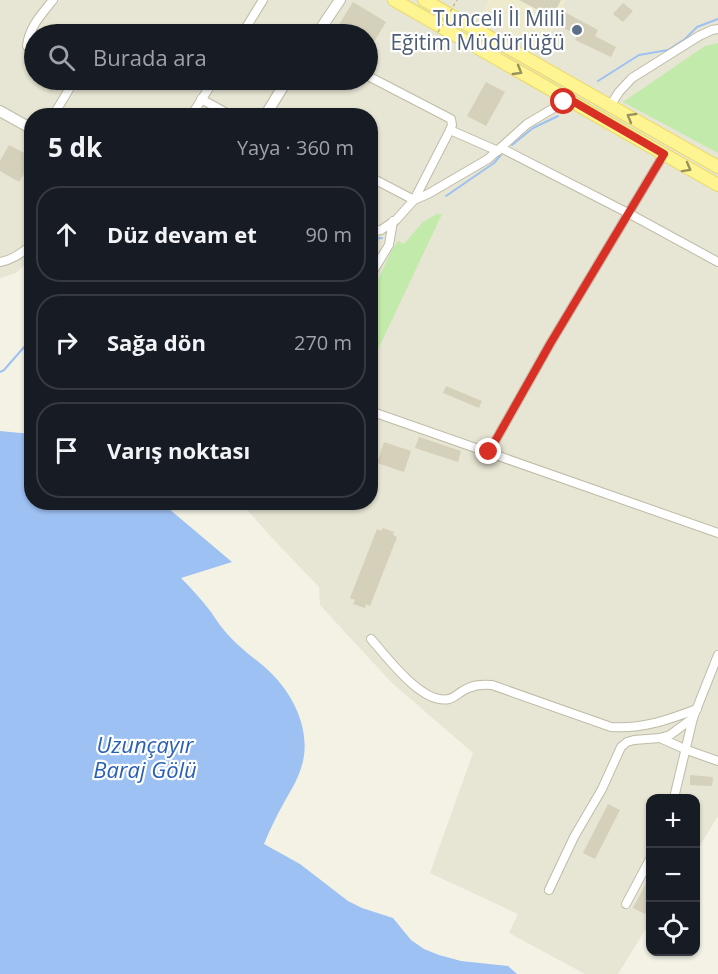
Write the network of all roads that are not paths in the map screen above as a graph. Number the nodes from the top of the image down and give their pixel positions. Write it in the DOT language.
graph roads {
  1 [pos="53,0"];
  2 [pos="263,0"];
  3 [pos="340,0"];
  4 [pos="394,0"];
  5 [pos="424,0"];
  6 [pos="34,24"];
  7 [pos="248,24"];
  8 [pos="324,24"];
  9 [pos="718,29"];
  10 [pos="378,81"];
  11 [pos="69,90"];
  12 [pos="207,90"];
  13 [pos="280,90"];
  14 [pos="201,99"];
  15 [pos="569,99"];
  16 [pos="610,106"];
  17 [pos="58,108"];
  18 [pos="196,108"];
  19 [pos="217,108"];
  20 [pos="269,108"];
  21 [pos="0,111"];
  22 [pos="24,124"];
  23 [pos="450,130"];
  24 [pos="499,149"];
  25 [pos="664,154"];
  26 [pos="718,167"];
  27 [pos="378,181"];
  28 [pos="718,185"];
  29 [pos="414,200"];
  30 [pos="628,213"];
  31 [pos="393,221"];
  32 [pos="378,231"];
  33 [pos="24,251"];
  34 [pos="0,262"];
  35 [pos="718,262"];
  36 [pos="378,263"];
  37 [pos="378,414"];
  38 [pos="489,452"];
  39 [pos="718,533"];
  40 [pos="371,639"];
  41 [pos="718,655"];
  42 [pos="697,709"];
  43 [pos="693,718"];
  44 [pos="660,738"];
  45 [pos="687,750"];
  46 [pos="718,761"];
  47 [pos="676,794"];
  48 [pos="646,868"];
  49 [pos="549,890"];
  50 [pos="626,904"];
  1 -- 6 [label="street"];
  2 -- 7 [label="street"];
  3 -- 8 [label="street"];
  4 -- 15 [label="main road, one-way"];
  5 -- 16 [label="main road"];
  9 -- 16 [label="street"];
  10 -- 23 [label="street"];
  11 -- 17 [label="street"];
  12 -- 14 [label="street"];
  13 -- 20 [label="street"];
  14 -- 18 [label="street"];
  14 -- 19 [label="street"];
  15 -- 24 [label="street"];
  15 -- 25 [label="main road"];
  26 -- 16 [label="main road, one-way"];
  21 -- 22 [label="street"];
  23 -- 24 [label="street"];
  23 -- 29 [label="street"];
  24 -- 29 [label="street"];
  24 -- 30 [label="street"];
  25 -- 28 [label="main road, one-way"];
  25 -- 30 [label="street"];
  27 -- 29 [label="street"];
  29 -- 31 [label="street"];
  30 -- 35 [label="street"];
  30 -- 38 [label="street"];
  31 -- 32 [label="street"];
  31 -- 36 [label="street"];
  33 -- 34 [label="street"];
  37 -- 38 [label="street"];
  38 -- 39 [label="street"];
  40 -- 42 [label="street"];
  41 -- 42 [label="street"];
  42 -- 43 [label="street"];
  43 -- 44 [label="street"];
  43 -- 45 [label="street"];
  44 -- 45 [label="street"];
  44 -- 49 [label="street"];
  45 -- 46 [label="street"];
  45 -- 47 [label="street"];
  48 -- 50 [label="street"];
}
